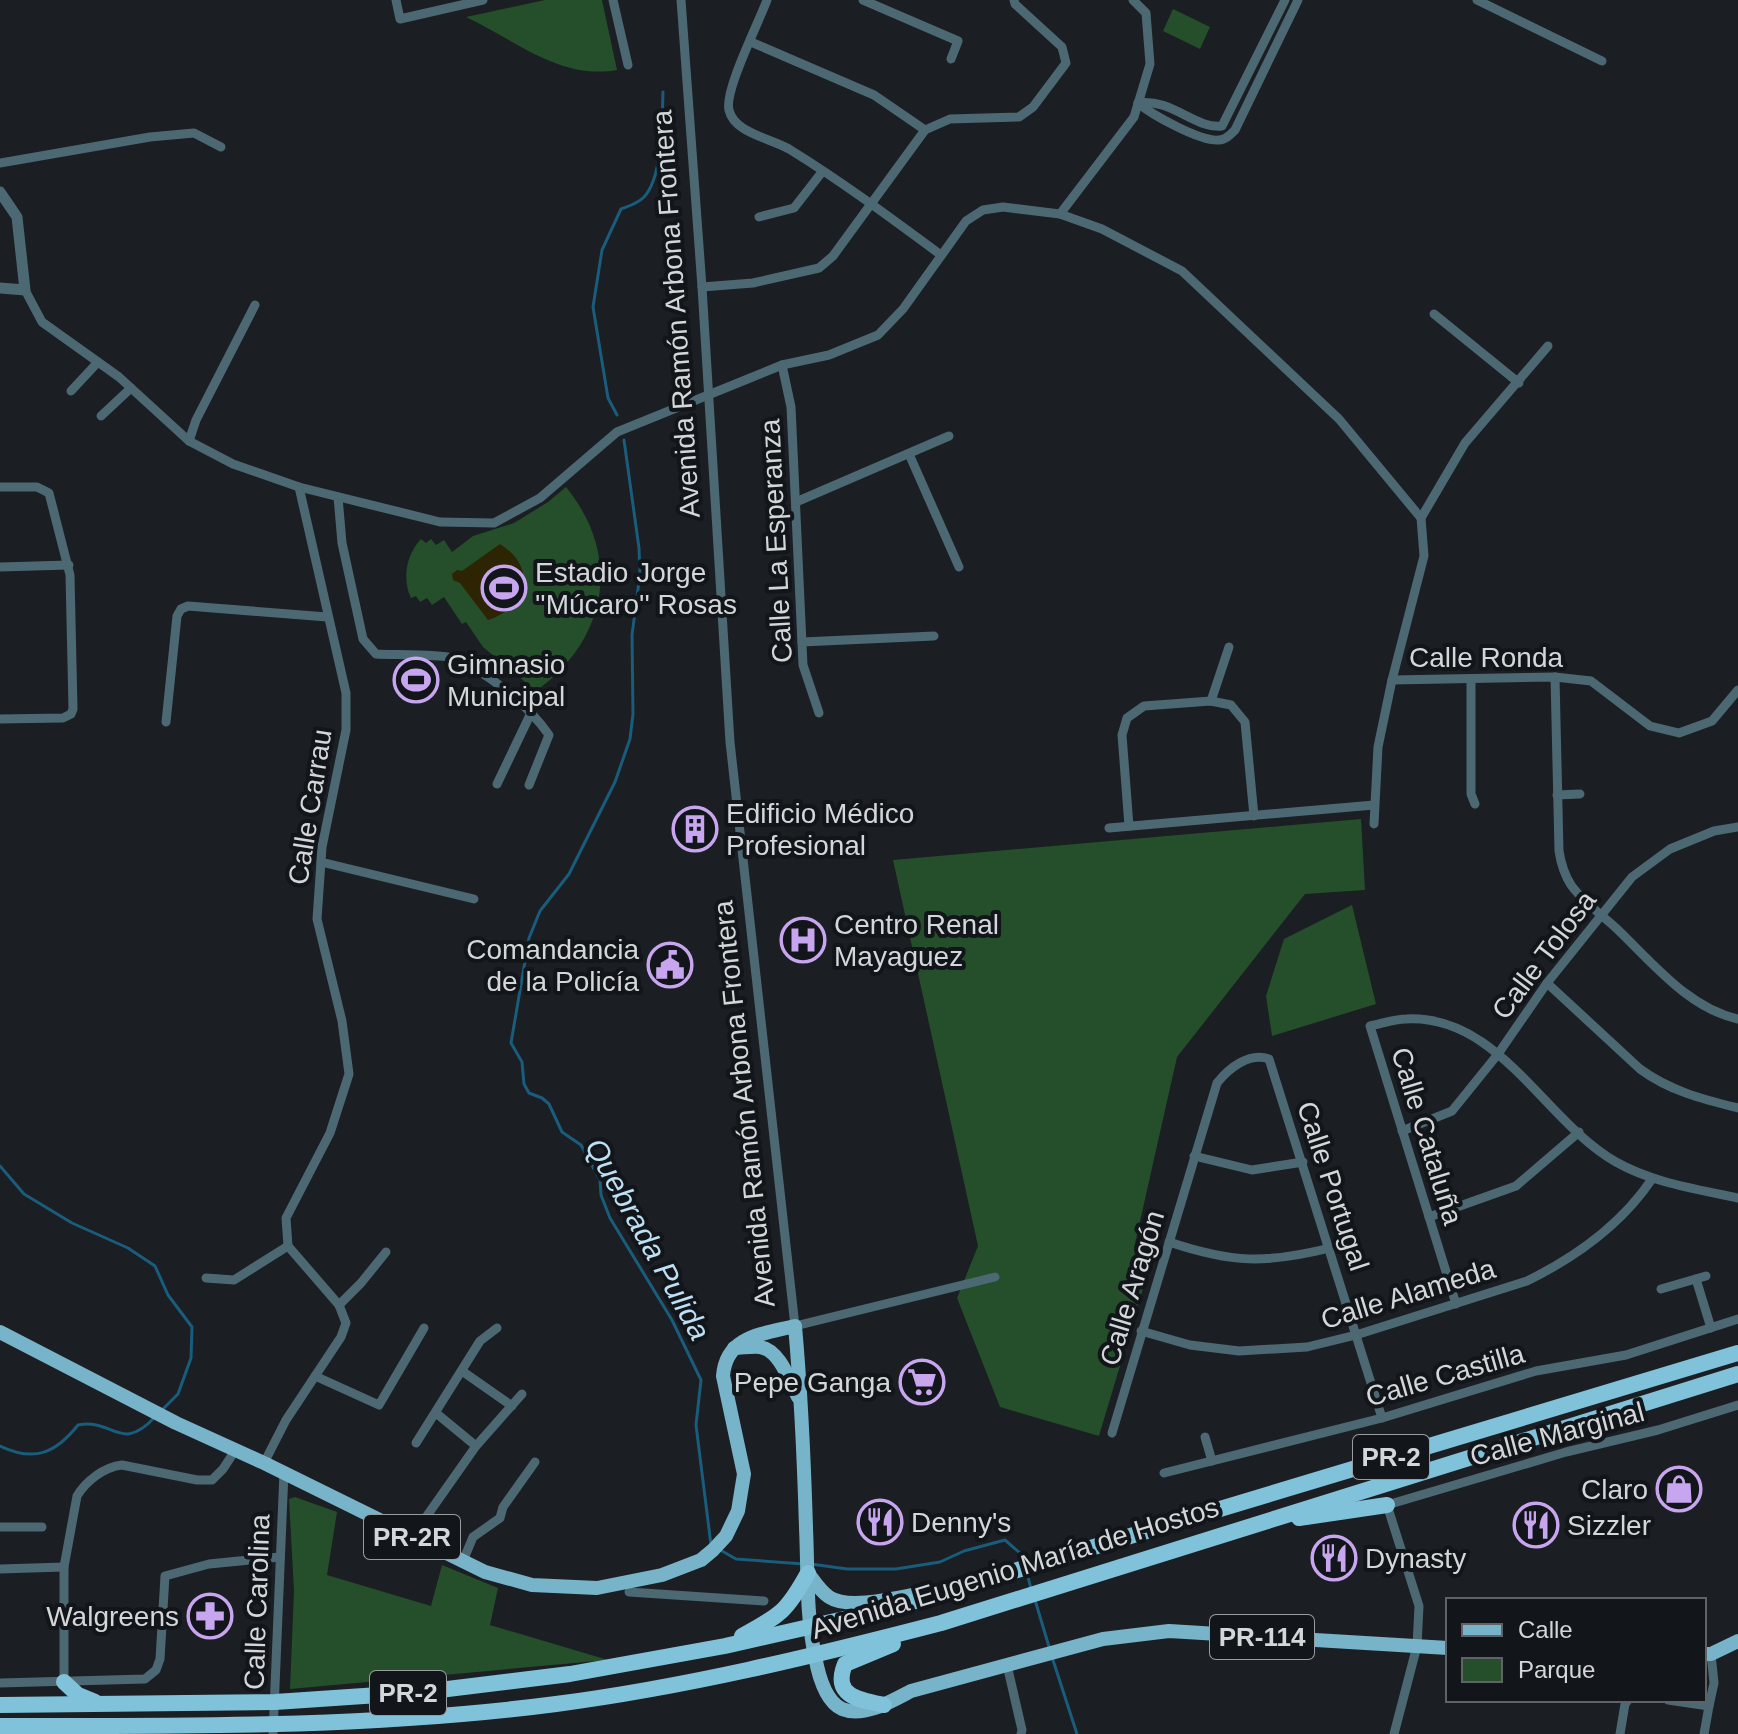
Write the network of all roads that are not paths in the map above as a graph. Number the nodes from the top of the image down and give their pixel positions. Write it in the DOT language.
graph roads {
  1 [pos="396,0"];
  2 [pos="613,0"];
  3 [pos="681,0"];
  4 [pos="767,0"];
  5 [pos="863,0"];
  6 [pos="1014,0"];
  7 [pos="1133,0"];
  8 [pos="1270,0"];
  9 [pos="1298,0"];
  10 [pos="1477,0"];
  11 [pos="476,1"];
  12 [pos="880,3"];
  13 [pos="1287,6"];
  14 [pos="751,42"];
  15 [pos="951,59"];
  16 [pos="1602,61"];
  17 [pos="628,65"];
  18 [pos="1138,103"];
  19 [pos="1215,126"];
  20 [pos="925,130"];
  21 [pos="1219,140"];
  22 [pos="221,147"];
  23 [pos="0,163"];
  24 [pos="822,172"];
  25 [pos="0,192"];
  26 [pos="871,204"];
  27 [pos="1060,214"];
  28 [pos="759,217"];
  29 [pos="941,255"];
  30 [pos="702,287"];
  31 [pos="0,288"];
  32 [pos="25,290"];
  33 [pos="255,305"];
  34 [pos="1434,314"];
  35 [pos="1548,346"];
  36 [pos="98,362"];
  37 [pos="782,365"];
  38 [pos="1519,383"];
  39 [pos="131,388"];
  40 [pos="71,391"];
  41 [pos="708,395"];
  42 [pos="101,416"];
  43 [pos="949,436"];
  44 [pos="189,441"];
  45 [pos="909,454"];
  46 [pos="0,487"];
  47 [pos="299,487"];
  48 [pos="338,497"];
  49 [pos="796,502"];
  50 [pos="1421,518"];
  51 [pos="69,565"];
  52 [pos="0,567"];
  53 [pos="959,567"];
  54 [pos="327,617"];
  55 [pos="934,636"];
  56 [pos="802,642"];
  57 [pos="1229,647"];
  58 [pos="1555,677"];
  59 [pos="1471,679"];
  60 [pos="1392,680"];
  61 [pos="1738,690"];
  62 [pos="1211,701"];
  63 [pos="531,713"];
  64 [pos="819,713"];
  65 [pos="0,719"];
  66 [pos="166,722"];
  67 [pos="497,784"];
  68 [pos="529,785"];
  69 [pos="1580,794"];
  70 [pos="1557,795"];
  71 [pos="1475,804"];
  72 [pos="1374,805"];
  73 [pos="1254,816"];
  74 [pos="1374,824"];
  75 [pos="1129,826"];
  76 [pos="1738,827"];
  77 [pos="1109,828"];
  78 [pos="321,862"];
  79 [pos="474,899"];
  80 [pos="1600,914"];
  81 [pos="1547,983"];
  82 [pos="1738,1019"];
  83 [pos="1498,1054"];
  84 [pos="1269,1059"];
  85 [pos="1738,1108"];
  86 [pos="1402,1131"];
  87 [pos="1579,1132"];
  88 [pos="1194,1156"];
  89 [pos="1303,1162"];
  90 [pos="1652,1179"];
  91 [pos="1738,1198"];
  92 [pos="1429,1217"];
  93 [pos="1169,1242"];
  94 [pos="288,1246"];
  95 [pos="1330,1248"];
  96 [pos="386,1252"];
  97 [pos="995,1277"];
  98 [pos="206,1278"];
  99 [pos="1661,1289"];
  100 [pos="1456,1304"];
  101 [pos="339,1305"];
  102 [pos="1738,1319"];
  103 [pos="795,1326"];
  104 [pos="424,1328"];
  105 [pos="497,1328"];
  106 [pos="1711,1328"];
  107 [pos="1141,1331"];
  108 [pos="0,1332"];
  109 [pos="1356,1335"];
  110 [pos="734,1348"];
  111 [pos="1738,1353"];
  112 [pos="462,1371"];
  113 [pos="1738,1374"];
  114 [pos="315,1376"];
  115 [pos="522,1394"];
  116 [pos="802,1404"];
  117 [pos="1738,1405"];
  118 [pos="512,1406"];
  119 [pos="436,1413"];
  120 [pos="1382,1418"];
  121 [pos="1112,1433"];
  122 [pos="1205,1437"];
  123 [pos="416,1443"];
  124 [pos="476,1446"];
  125 [pos="236,1449"];
  126 [pos="1212,1461"];
  127 [pos="535,1462"];
  128 [pos="264,1463"];
  129 [pos="284,1472"];
  130 [pos="1164,1473"];
  131 [pos="1387,1505"];
  132 [pos="1246,1526"];
  133 [pos="0,1527"];
  134 [pos="42,1527"];
  135 [pos="412,1537"];
  136 [pos="280,1557"];
  137 [pos="463,1561"];
  138 [pos="64,1567"];
  139 [pos="0,1569"];
  140 [pos="808,1572"];
  141 [pos="662,1575"];
  142 [pos="954,1588"];
  143 [pos="629,1592"];
  144 [pos="663,1595"];
  145 [pos="764,1601"];
  146 [pos="941,1623"];
  147 [pos="811,1628"];
  148 [pos="1738,1641"];
  149 [pos="725,1646"];
  150 [pos="1417,1646"];
  151 [pos="1446,1648"];
  152 [pos="1707,1654"];
  153 [pos="814,1655"];
  154 [pos="1007,1665"];
  155 [pos="64,1682"];
  156 [pos="0,1683"];
  157 [pos="275,1702"];
  158 [pos="1626,1702"];
  159 [pos="1682,1702"];
  160 [pos="0,1705"];
  161 [pos="104,1705"];
  162 [pos="884,1705"];
  163 [pos="1709,1706"];
  164 [pos="0,1726"];
  165 [pos="274,1729"];
  166 [pos="1021,1734"];
  167 [pos="1394,1734"];
  168 [pos="1620,1734"];
  169 [pos="1704,1734"];
  1 -- 11 [label="street"];
  2 -- 17 [label="street"];
  3 -- 30 [label="street, Avenida Ramón Arbona Frontera"];
  4 -- 14 [label="street"];
  5 -- 12 [label="street"];
  6 -- 20 [label="street"];
  7 -- 18 [label="street"];
  8 -- 13 [label="street"];
  9 -- 13 [label="street"];
  10 -- 16 [label="street"];
  12 -- 15 [label="street"];
  13 -- 19 [label="street"];
  13 -- 21 [label="street"];
  14 -- 20 [label="street"];
  14 -- 24 [label="street"];
  18 -- 19 [label="street"];
  18 -- 21 [label="street"];
  18 -- 27 [label="street"];
  19 -- 21 [label="street"];
  20 -- 26 [label="street"];
  22 -- 23 [label="street"];
  24 -- 26 [label="street"];
  24 -- 28 [label="street"];
  25 -- 32 [label="street"];
  26 -- 29 [label="street"];
  26 -- 30 [label="street"];
  27 -- 29 [label="street"];
  27 -- 50 [label="street"];
  29 -- 37 [label="street"];
  30 -- 41 [label="street, Avenida Ramón Arbona Frontera"];
  31 -- 32 [label="street"];
  32 -- 36 [label="street"];
  33 -- 44 [label="street"];
  34 -- 38 [label="street"];
  35 -- 38 [label="street"];
  36 -- 39 [label="street"];
  36 -- 40 [label="street"];
  37 -- 41 [label="street"];
  37 -- 49 [label="street, Calle La Esperanza"];
  38 -- 50 [label="street"];
  39 -- 42 [label="street"];
  39 -- 44 [label="street"];
  41 -- 48 [label="street"];
  41 -- 103 [label="street, Avenida Ramón Arbona Frontera"];
  43 -- 45 [label="street"];
  44 -- 47 [label="street"];
  45 -- 49 [label="street"];
  45 -- 53 [label="street"];
  46 -- 51 [label="street"];
  47 -- 48 [label="street"];
  47 -- 54 [label="street, Calle Carrau"];
  48 -- 63 [label="street"];
  49 -- 56 [label="street, Calle La Esperanza"];
  50 -- 60 [label="street"];
  51 -- 52 [label="street"];
  51 -- 65 [label="street"];
  54 -- 66 [label="street"];
  54 -- 78 [label="street, Calle Carrau"];
  55 -- 56 [label="street"];
  56 -- 64 [label="street, Calle La Esperanza"];
  57 -- 62 [label="street"];
  58 -- 59 [label="street, Calle Ronda"];
  58 -- 61 [label="street, Calle Ronda"];
  58 -- 70 [label="street"];
  59 -- 60 [label="street, Calle Ronda"];
  59 -- 71 [label="street"];
  60 -- 72 [label="street"];
  62 -- 73 [label="street"];
  62 -- 75 [label="street"];
  63 -- 67 [label="street"];
  63 -- 68 [label="street"];
  69 -- 70 [label="street"];
  70 -- 80 [label="street"];
  72 -- 73 [label="street"];
  72 -- 74 [label="street"];
  73 -- 75 [label="street"];
  75 -- 77 [label="street"];
  76 -- 80 [label="street, Calle Tolosa"];
  78 -- 79 [label="street"];
  78 -- 94 [label="street, Calle Carrau"];
  80 -- 81 [label="street, Calle Tolosa"];
  80 -- 82 [label="street"];
  81 -- 83 [label="street, Calle Tolosa"];
  81 -- 85 [label="street"];
  83 -- 86 [label="street, Calle Tolosa"];
  83 -- 86 [label="street, Calle Cataluña"];
  83 -- 87 [label="street"];
  84 -- 88 [label="street, Calle Aragón"];
  84 -- 89 [label="street, Calle Portugal"];
  86 -- 92 [label="street, Calle Cataluña"];
  87 -- 90 [label="street"];
  87 -- 92 [label="street"];
  88 -- 89 [label="street"];
  88 -- 93 [label="street, Calle Aragón"];
  89 -- 95 [label="street, Calle Portugal"];
  90 -- 91 [label="street"];
  90 -- 100 [label="street, Calle Alameda"];
  92 -- 100 [label="street, Calle Cataluña"];
  93 -- 95 [label="street"];
  93 -- 107 [label="street, Calle Aragón"];
  94 -- 98 [label="street"];
  94 -- 101 [label="street"];
  95 -- 109 [label="street, Calle Portugal"];
  96 -- 101 [label="street"];
  97 -- 103 [label="street"];
  99 -- 106 [label="street"];
  100 -- 109 [label="street, Calle Alameda"];
  101 -- 114 [label="street"];
  102 -- 106 [label="street, Calle Castilla"];
  103 -- 110 [label="main road"];
  103 -- 116 [label="main road, Avenida Ramón Arbona Frontera"];
  104 -- 114 [label="street"];
  105 -- 112 [label="street"];
  106 -- 120 [label="street, Calle Castilla"];
  107 -- 109 [label="street, Calle Alameda"];
  107 -- 121 [label="street, Calle Aragón"];
  108 -- 125 [label="main road, PR-2R"];
  109 -- 120 [label="street, Calle Portugal"];
  110 -- 116 [label="main road"];
  110 -- 141 [label="main road, PR-2R"];
  111 -- 142 [label="highway, Avenida Eugenio María de Hostos / PR-2"];
  112 -- 118 [label="street"];
  112 -- 119 [label="street"];
  113 -- 132 [label="highway, Avenida Eugenio María de Hostos / PR-2"];
  114 -- 128 [label="street"];
  115 -- 118 [label="street"];
  116 -- 140 [label="main road, Avenida Ramón Arbona Frontera"];
  117 -- 131 [label="street, Calle Marginal"];
  118 -- 124 [label="street"];
  119 -- 123 [label="street"];
  119 -- 124 [label="street"];
  120 -- 126 [label="street, Calle Castilla"];
  122 -- 126 [label="street"];
  124 -- 135 [label="street"];
  125 -- 128 [label="main road, PR-2R"];
  125 -- 138 [label="street"];
  126 -- 130 [label="street, Calle Castilla"];
  127 -- 137 [label="street"];
  128 -- 129 [label="main road, PR-2R"];
  129 -- 135 [label="main road, PR-2R"];
  129 -- 136 [label="street, Calle Carolina"];
  131 -- 132 [label="highway"];
  131 -- 150 [label="street"];
  132 -- 146 [label="highway, Avenida Eugenio María de Hostos / PR-2"];
  133 -- 134 [label="street"];
  135 -- 137 [label="main road, PR-2R"];
  136 -- 155 [label="street"];
  136 -- 157 [label="street, Calle Carolina"];
  137 -- 141 [label="main road, PR-2R"];
  138 -- 139 [label="street"];
  138 -- 155 [label="street"];
  140 -- 142 [label="main road"];
  140 -- 147 [label="main road, Avenida Ramón Arbona Frontera"];
  140 -- 149 [label="highway"];
  141 -- 144 [label="street"];
  142 -- 147 [label="highway, Avenida Eugenio María de Hostos / PR-2"];
  143 -- 144 [label="street"];
  144 -- 145 [label="street"];
  146 -- 153 [label="highway, Avenida Eugenio María de Hostos / PR-2"];
  146 -- 162 [label="highway"];
  147 -- 149 [label="highway, Avenida Eugenio María de Hostos / PR-2"];
  147 -- 153 [label="main road, PR-114"];
  148 -- 152 [label="main road"];
  149 -- 157 [label="highway, Avenida Eugenio María de Hostos / PR-2"];
  150 -- 151 [label="main road, PR-114"];
  150 -- 154 [label="main road, PR-114"];
  150 -- 167 [label="street"];
  152 -- 163 [label="street"];
  153 -- 162 [label="main road, PR-114"];
  153 -- 165 [label="highway, Avenida Eugenio María de Hostos / PR-2"];
  154 -- 162 [label="main road, PR-114"];
  154 -- 166 [label="street"];
  155 -- 156 [label="street"];
  155 -- 161 [label="highway"];
  157 -- 161 [label="highway, Avenida Eugenio María de Hostos / PR-2"];
  157 -- 165 [label="street, Calle Carolina"];
  158 -- 168 [label="street"];
  159 -- 163 [label="street"];
  160 -- 161 [label="highway, Avenida Eugenio María de Hostos / PR-2"];
  163 -- 169 [label="street"];
  164 -- 165 [label="highway, Avenida Eugenio María de Hostos / PR-2"];
}
